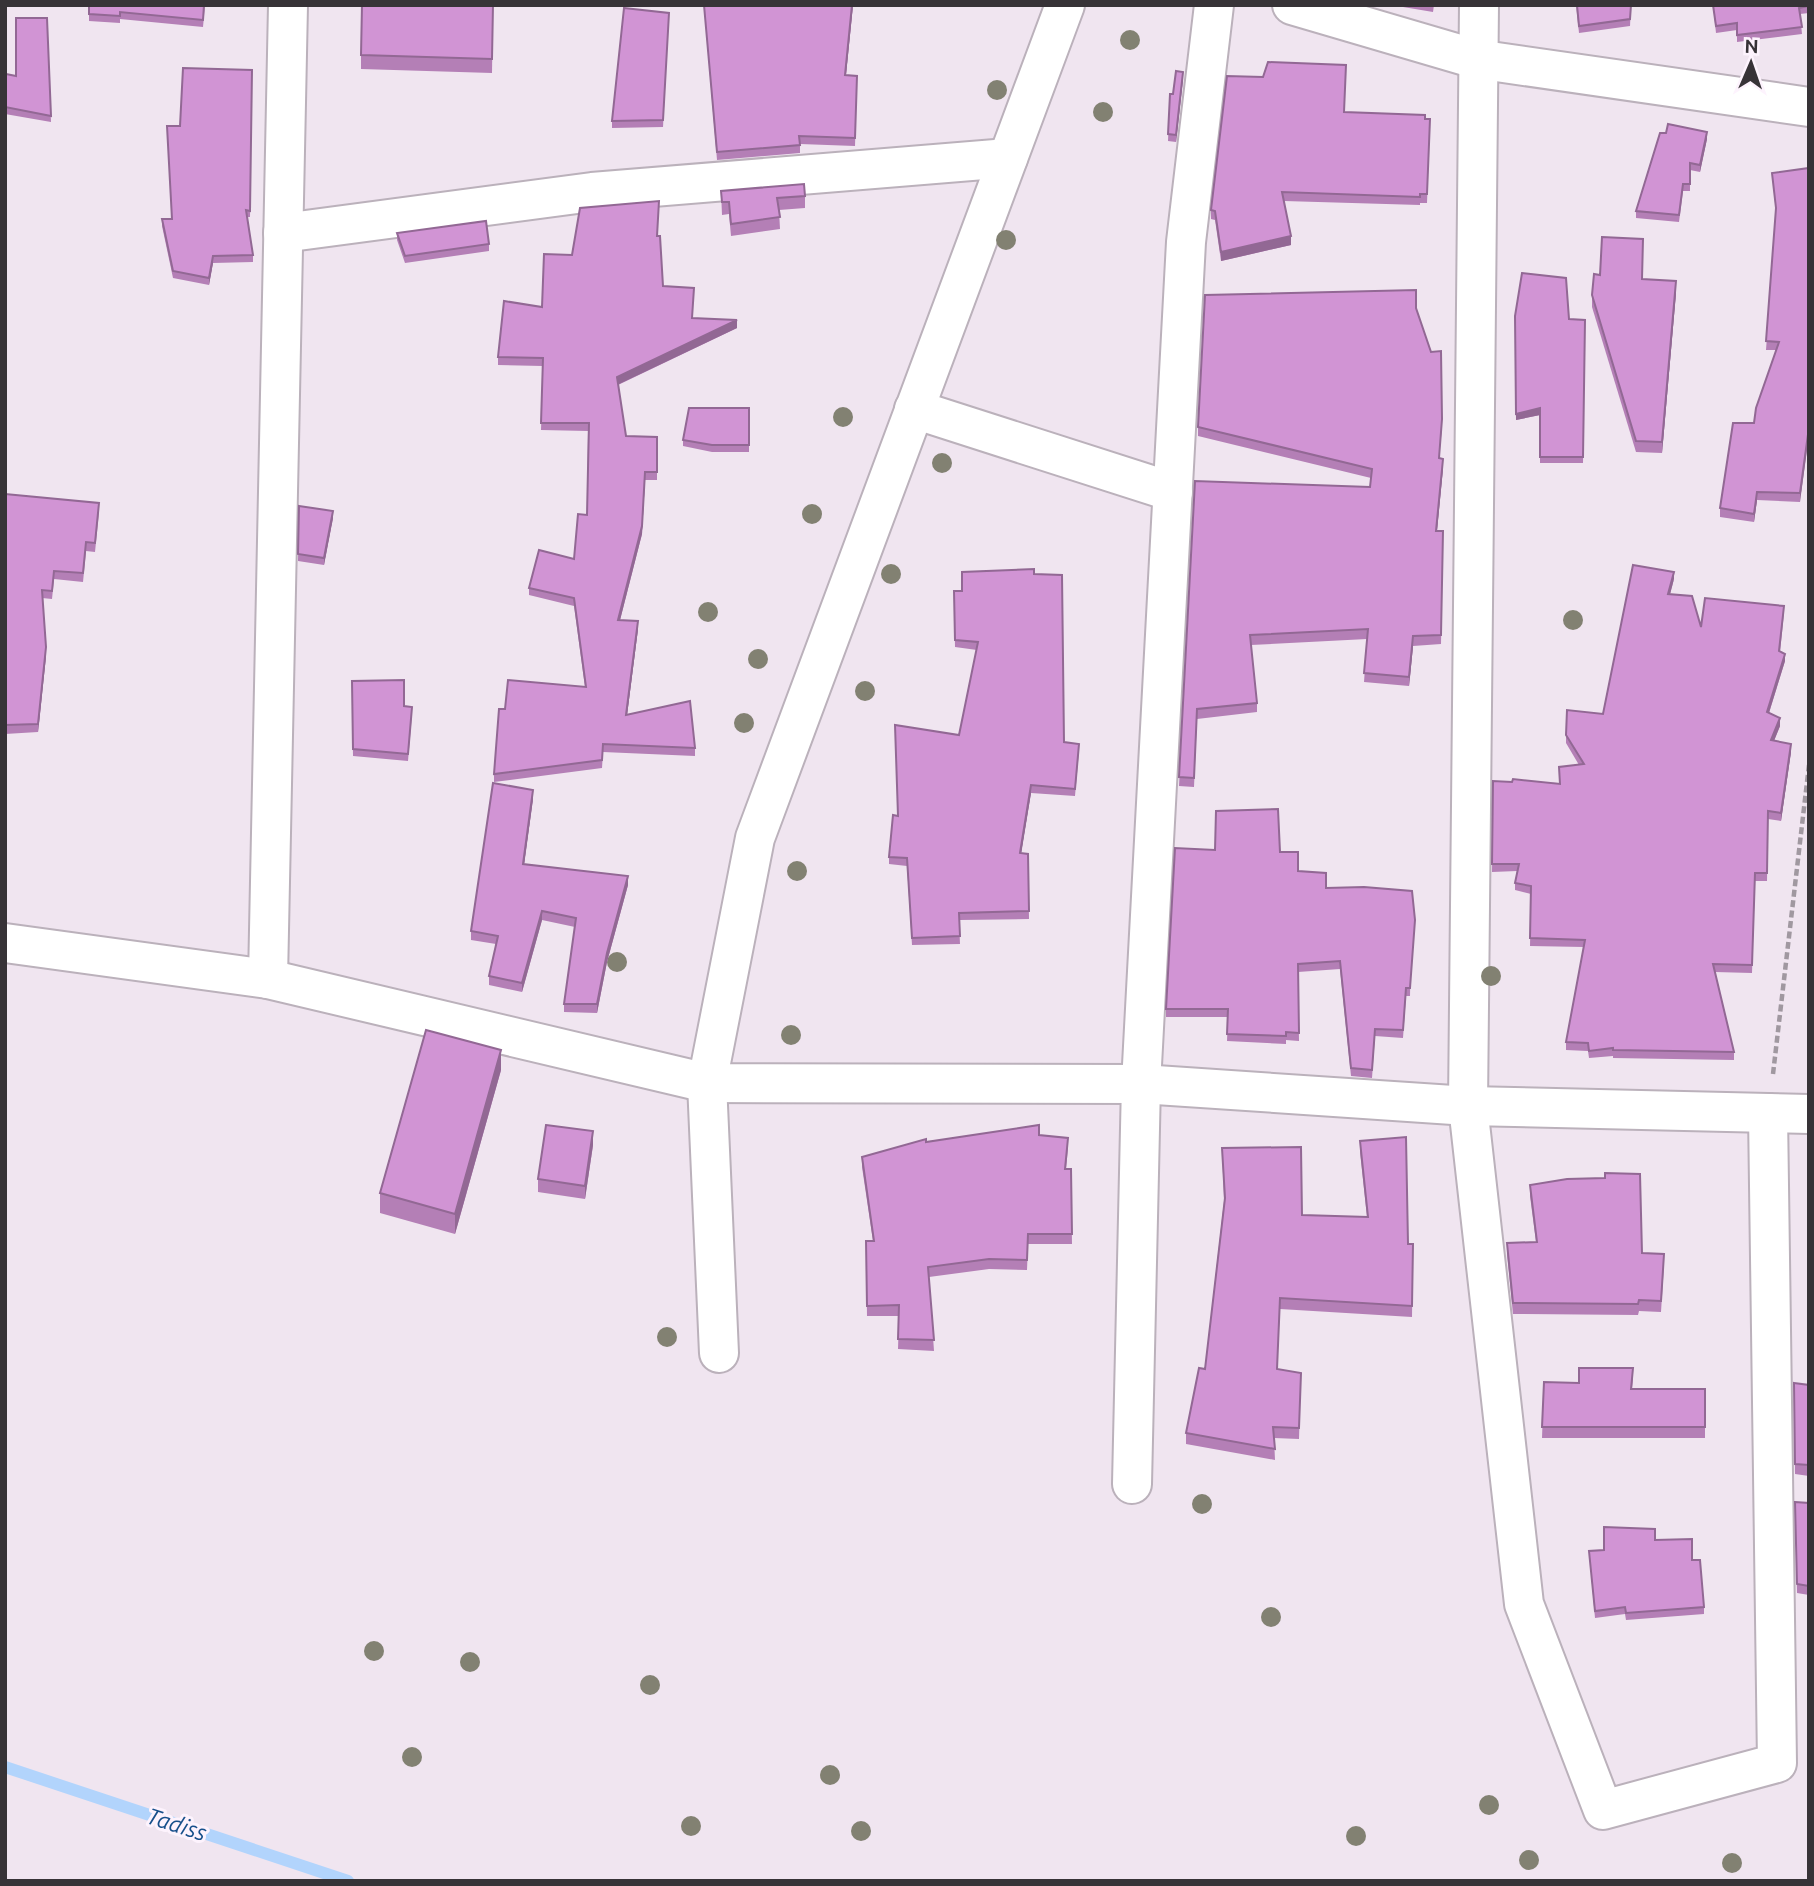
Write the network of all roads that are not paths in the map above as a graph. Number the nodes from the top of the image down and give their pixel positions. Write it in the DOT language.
graph roads {
  1 [pos="288,5"];
  2 [pos="1065,5"];
  3 [pos="1214,5"];
  4 [pos="1292,5"];
  5 [pos="1479,5"];
  6 [pos="1476,59"];
  7 [pos="1809,107"];
  8 [pos="1008,158"];
  9 [pos="283,233"];
  10 [pos="914,409"];
  11 [pos="1173,492"];
  12 [pos="5,943"];
  13 [pos="268,979"];
  14 [pos="707,1083"];
  15 [pos="1142,1084"];
  16 [pos="1468,1106"];
  17 [pos="1768,1113"];
  18 [pos="1809,1114"];
  19 [pos="719,1353"];
  20 [pos="1132,1484"];
  1 -- 9 [label="street"];
  2 -- 8 [label="street"];
  3 -- 11 [label="street"];
  4 -- 6 [label="street"];
  5 -- 6 [label="street"];
  6 -- 7 [label="street"];
  6 -- 16 [label="street"];
  8 -- 9 [label="street"];
  8 -- 10 [label="street"];
  9 -- 13 [label="street"];
  10 -- 11 [label="street"];
  10 -- 14 [label="street"];
  11 -- 15 [label="street"];
  12 -- 13 [label="street"];
  13 -- 14 [label="street"];
  14 -- 15 [label="street"];
  14 -- 19 [label="street"];
  15 -- 16 [label="street"];
  15 -- 20 [label="street"];
  16 -- 17 [label="street"];
  16 -- 17 [label="street"];
  17 -- 18 [label="street"];
}
